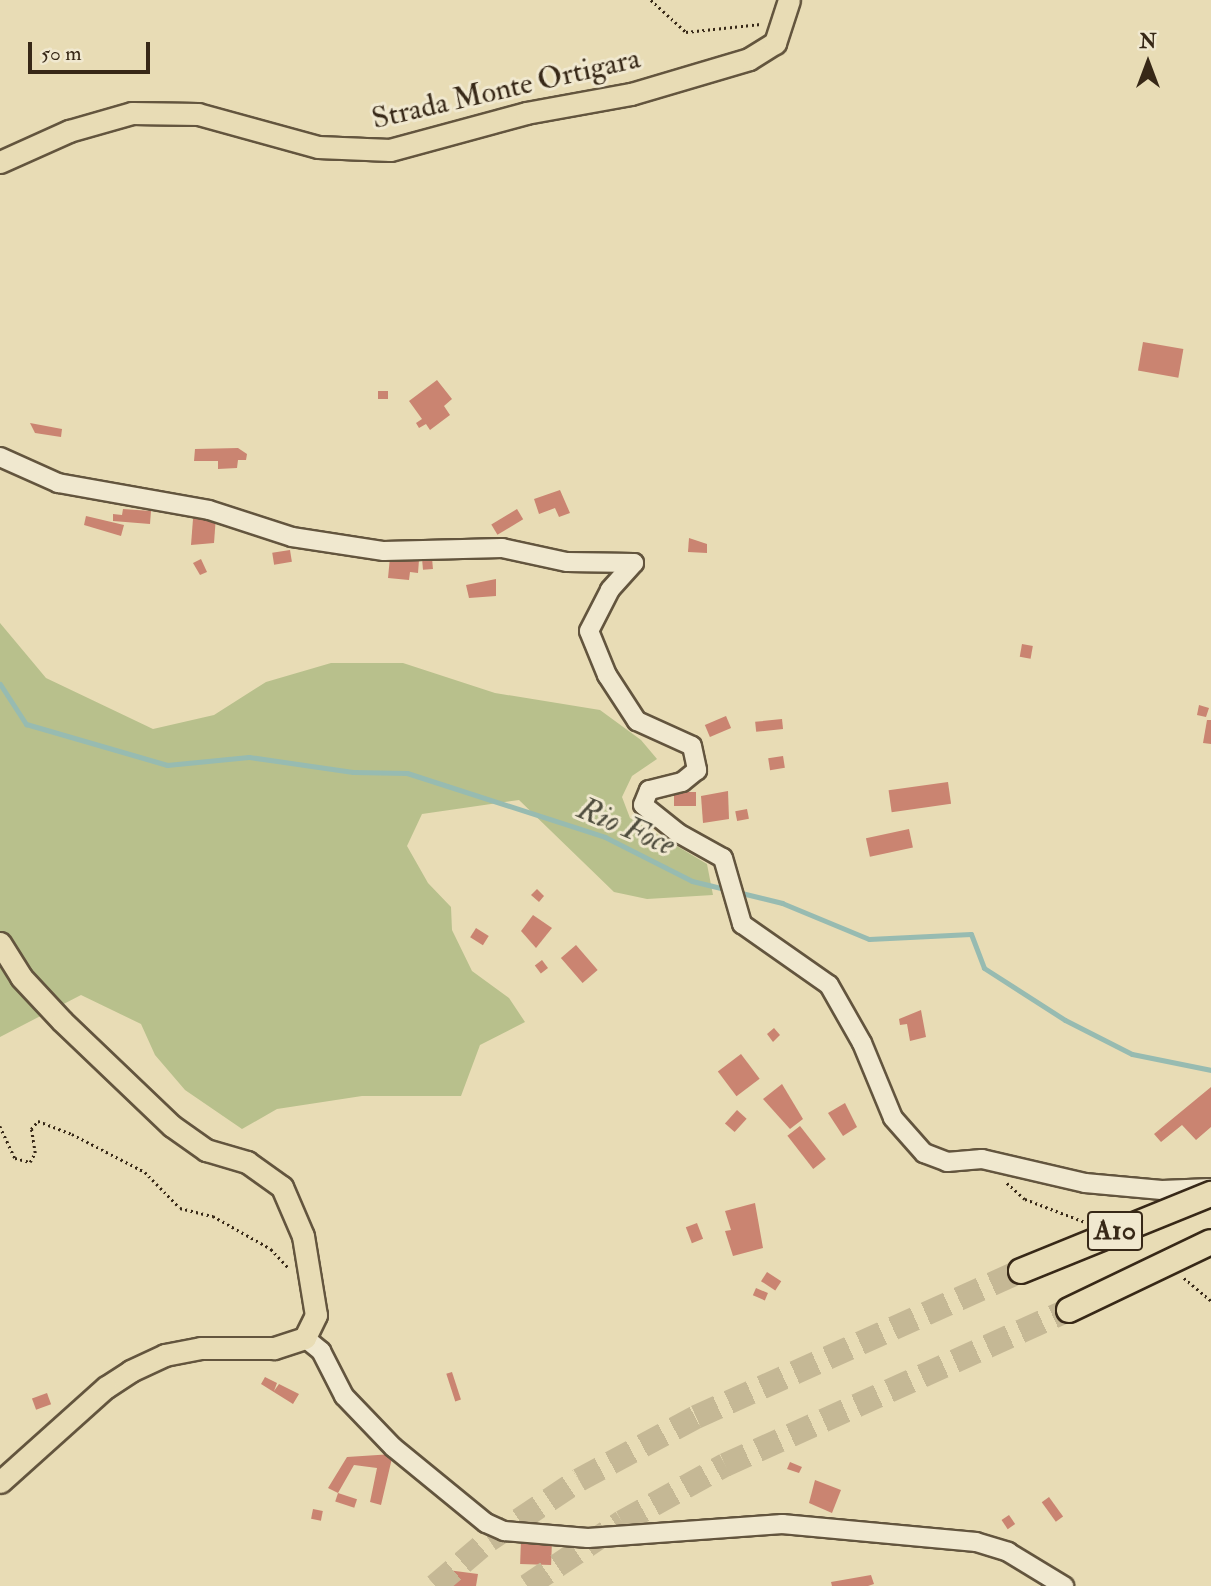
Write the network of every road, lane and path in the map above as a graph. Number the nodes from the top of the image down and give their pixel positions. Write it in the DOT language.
graph roads {
  1 [pos="651,0"];
  2 [pos="789,0"];
  3 [pos="768,12"];
  4 [pos="0,162"];
  5 [pos="0,457"];
  6 [pos="0,943"];
  7 [pos="0,1126"];
  8 [pos="1211,1188"];
  9 [pos="1211,1194"];
  10 [pos="1211,1242"];
  11 [pos="290,1269"];
  12 [pos="1021,1271"];
  13 [pos="1069,1310"];
  14 [pos="305,1338"];
  15 [pos="0,1482"];
  16 [pos="1065,1586"];
  1 -- 3 [label="path"];
  2 -- 4 [label="main road, Strada Monte Ortigara"];
  5 -- 8 [label="street"];
  6 -- 14 [label="main road"];
  7 -- 11 [label="path"];
  9 -- 12 [label="highway, A10, bridge"];
  10 -- 13 [label="highway, A10, bridge"];
  14 -- 15 [label="main road"];
  14 -- 16 [label="street"];
}
